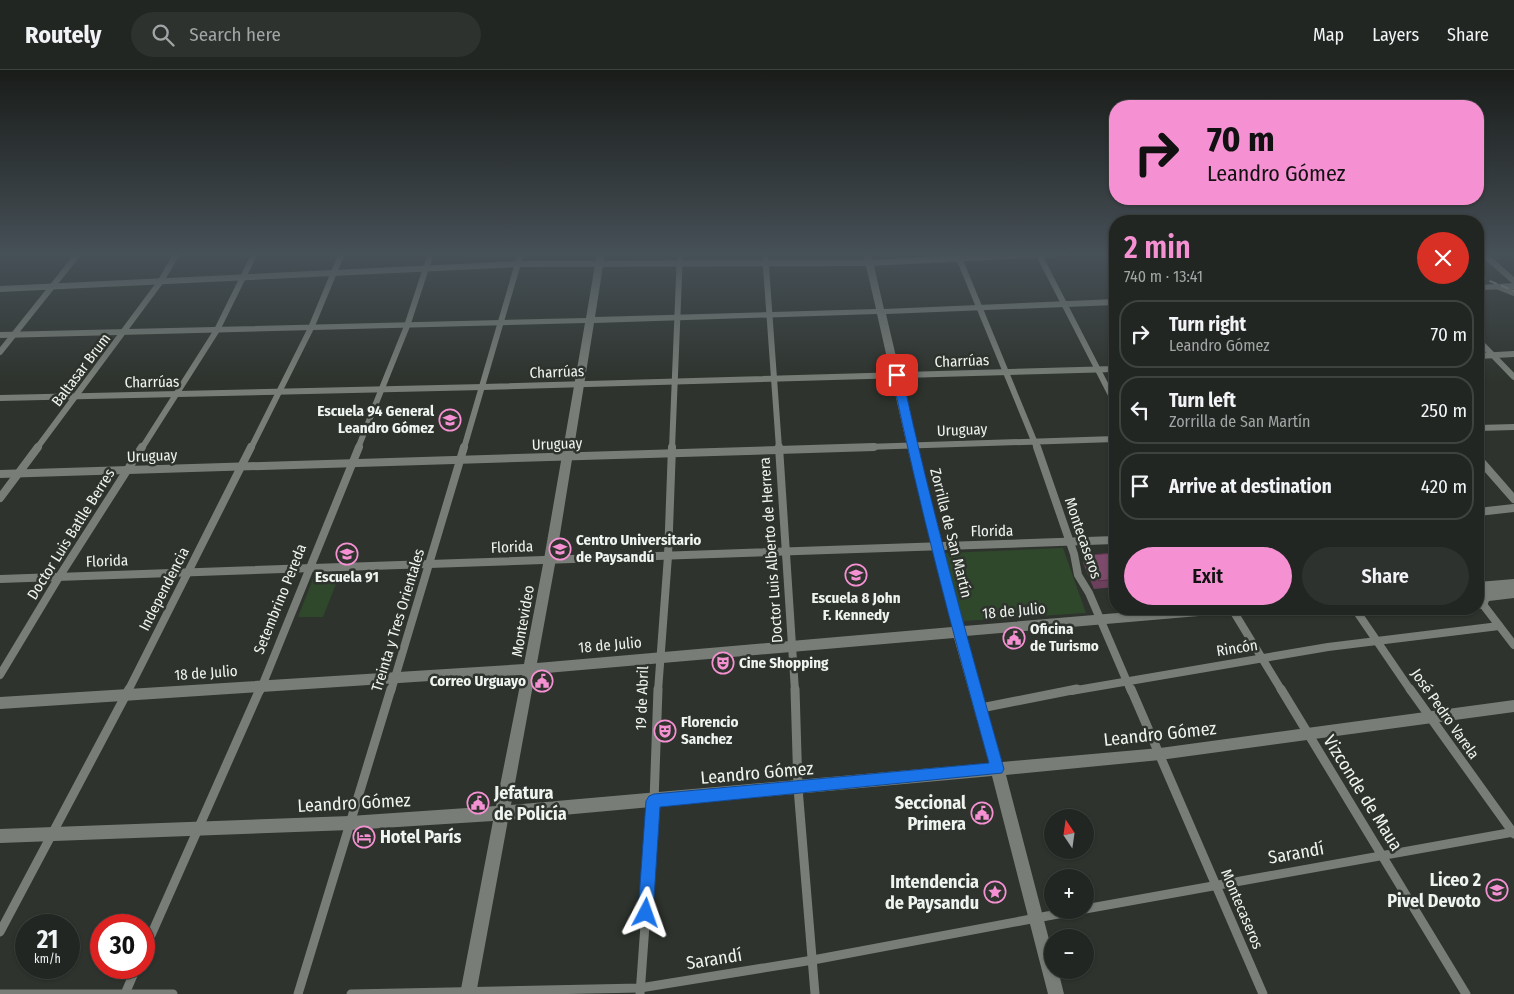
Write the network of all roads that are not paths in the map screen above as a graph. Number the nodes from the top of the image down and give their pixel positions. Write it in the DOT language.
graph roads {
  1 [pos="45,296"];
  2 [pos="150,296"];
  3 [pos="234,296"];
  4 [pos="324,296"];
  5 [pos="417,296"];
  6 [pos="509,296"];
  7 [pos="595,296"];
  8 [pos="679,296"];
  9 [pos="768,296"];
  10 [pos="878,296"];
  11 [pos="975,296"];
  12 [pos="1060,296"];
  13 [pos="1109,302"];
  14 [pos="1064,304"];
  15 [pos="979,307"];
  16 [pos="882,311"];
  17 [pos="769,316"];
  18 [pos="678,318"];
  19 [pos="591,320"];
  20 [pos="501,323"];
  21 [pos="407,326"];
  22 [pos="311,328"];
  23 [pos="217,330"];
  24 [pos="124,332"];
  25 [pos="14,334"];
  26 [pos="0,335"];
  27 [pos="1484,346"];
  28 [pos="0,352"];
  29 [pos="1514,354"];
  30 [pos="1493,355"];
  31 [pos="1484,356"];
  32 [pos="1097,369"];
  33 [pos="1109,369"];
  34 [pos="1007,372"];
  35 [pos="897,375"];
  36 [pos="1514,377"];
  37 [pos="773,378"];
  38 [pos="675,381"];
  39 [pos="580,384"];
  40 [pos="483,387"];
  41 [pos="382,389"];
  42 [pos="279,392"];
  43 [pos="1109,392"];
  44 [pos="176,394"];
  45 [pos="77,396"];
  46 [pos="0,398"];
  47 [pos="1514,426"];
  48 [pos="1484,428"];
  49 [pos="1109,439"];
  50 [pos="1034,442"];
  51 [pos="912,446"];
  52 [pos="778,450"];
  53 [pos="673,454"];
  54 [pos="568,457"];
  55 [pos="461,460"];
  56 [pos="352,464"];
  57 [pos="1484,465"];
  58 [pos="241,467"];
  59 [pos="128,470"];
  60 [pos="0,474"];
  61 [pos="18,474"];
  62 [pos="0,498"];
  63 [pos="1514,499"];
  64 [pos="1514,508"];
  65 [pos="1484,511"];
  66 [pos="1109,540"];
  67 [pos="1070,543"];
  68 [pos="938,546"];
  69 [pos="785,551"];
  70 [pos="668,556"];
  71 [pos="550,559"];
  72 [pos="430,563"];
  73 [pos="309,567"];
  74 [pos="188,573"];
  75 [pos="59,576"];
  76 [pos="0,579"];
  77 [pos="1514,584"];
  78 [pos="1484,586"];
  79 [pos="1514,593"];
  80 [pos="1484,597"];
  81 [pos="1484,606"];
  82 [pos="1155,615"];
  83 [pos="1236,615"];
  84 [pos="1359,615"];
  85 [pos="1099,620"];
  86 [pos="1499,626"];
  87 [pos="959,632"];
  88 [pos="1377,640"];
  89 [pos="1514,645"];
  90 [pos="793,647"];
  91 [pos="659,657"];
  92 [pos="1261,658"];
  93 [pos="531,669"];
  94 [pos="0,675"];
  95 [pos="394,679"];
  96 [pos="1126,680"];
  97 [pos="262,686"];
  98 [pos="126,695"];
  99 [pos="0,703"];
  100 [pos="1514,706"];
  101 [pos="981,708"];
  102 [pos="1429,717"];
  103 [pos="1308,735"];
  104 [pos="1160,754"];
  105 [pos="997,769"];
  106 [pos="798,788"];
  107 [pos="654,801"];
  108 [pos="503,813"];
  109 [pos="350,823"];
  110 [pos="197,829"];
  111 [pos="1513,833"];
  112 [pos="54,834"];
  113 [pos="0,836"];
  114 [pos="1384,856"];
  115 [pos="1216,884"];
  116 [pos="1094,907"];
  117 [pos="1044,916"];
  118 [pos="1036,918"];
  119 [pos="155,925"];
  120 [pos="0,932"];
  121 [pos="813,960"];
  122 [pos="131,979"];
  123 [pos="640,991"];
  124 [pos="469,993"];
  125 [pos="0,994"];
  126 [pos="125,994"];
  127 [pos="173,994"];
  128 [pos="298,994"];
  129 [pos="350,994"];
  130 [pos="815,994"];
  131 [pos="1056,994"];
  132 [pos="1263,994"];
  133 [pos="1466,994"];
  1 -- 25 [label="street"];
  2 -- 24 [label="street, Baltasar Brum"];
  3 -- 23 [label="street, Doctor Luis Batlle Berres"];
  4 -- 22 [label="street, Independencia"];
  5 -- 21 [label="street, Setembrino Pereda"];
  6 -- 20 [label="street, Treinta y Tres Orientales"];
  7 -- 19 [label="street, Montevideo"];
  8 -- 18 [label="street, 19 de Abril"];
  9 -- 17 [label="street, Doctor Luis Alberto de Herrera"];
  10 -- 16 [label="street, Zorrilla de San Martín"];
  11 -- 15 [label="street, Montecaseros"];
  12 -- 14 [label="street"];
  13 -- 14 [label="street"];
  14 -- 15 [label="street"];
  14 -- 32 [label="street"];
  15 -- 16 [label="street"];
  15 -- 34 [label="street, Montecaseros"];
  16 -- 17 [label="street"];
  16 -- 35 [label="street, Zorrilla de San Martín"];
  17 -- 18 [label="street"];
  17 -- 37 [label="street, Doctor Luis Alberto de Herrera"];
  18 -- 19 [label="street"];
  18 -- 38 [label="street, 19 de Abril"];
  19 -- 20 [label="street"];
  19 -- 39 [label="street, Montevideo"];
  20 -- 21 [label="street"];
  20 -- 40 [label="street, Treinta y Tres Orientales"];
  21 -- 22 [label="street"];
  21 -- 41 [label="street, Setembrino Pereda"];
  22 -- 23 [label="street"];
  22 -- 42 [label="street, Independencia"];
  23 -- 24 [label="street"];
  23 -- 44 [label="street, Doctor Luis Batlle Berres"];
  24 -- 25 [label="street"];
  24 -- 45 [label="street, Baltasar Brum"];
  25 -- 26 [label="street"];
  25 -- 28 [label="street"];
  27 -- 30 [label="street"];
  29 -- 30 [label="street"];
  30 -- 31 [label="street"];
  30 -- 36 [label="street"];
  32 -- 33 [label="street, Charrúas"];
  32 -- 34 [label="street, Charrúas"];
  32 -- 43 [label="street"];
  34 -- 35 [label="street, Charrúas"];
  34 -- 50 [label="street, Montecaseros"];
  35 -- 37 [label="street, Charrúas"];
  35 -- 51 [label="street, Zorrilla de San Martín"];
  37 -- 38 [label="street, Charrúas"];
  37 -- 52 [label="street, Doctor Luis Alberto de Herrera"];
  38 -- 39 [label="street, Charrúas"];
  38 -- 53 [label="street, 19 de Abril"];
  39 -- 40 [label="street, Charrúas"];
  39 -- 54 [label="street, Montevideo"];
  40 -- 41 [label="street, Charrúas"];
  40 -- 55 [label="street, Treinta y Tres Orientales"];
  41 -- 42 [label="street, Charrúas"];
  41 -- 56 [label="street, Setembrino Pereda"];
  42 -- 44 [label="street, Charrúas"];
  42 -- 58 [label="street, Independencia"];
  44 -- 45 [label="street, Charrúas"];
  44 -- 59 [label="street, Doctor Luis Batlle Berres"];
  45 -- 46 [label="street, Charrúas"];
  45 -- 61 [label="street, Baltasar Brum"];
  47 -- 48 [label="street"];
  49 -- 50 [label="street, Uruguay"];
  50 -- 51 [label="street, Uruguay"];
  50 -- 67 [label="street, Montecaseros"];
  51 -- 52 [label="street, Uruguay"];
  51 -- 68 [label="street, Zorrilla de San Martín"];
  52 -- 53 [label="street, Uruguay"];
  52 -- 69 [label="street, Doctor Luis Alberto de Herrera"];
  53 -- 54 [label="street, Uruguay"];
  53 -- 70 [label="street, 19 de Abril"];
  54 -- 55 [label="street, Uruguay"];
  54 -- 71 [label="street, Montevideo"];
  55 -- 56 [label="street, Uruguay"];
  55 -- 72 [label="street, Treinta y Tres Orientales"];
  56 -- 58 [label="street, Uruguay"];
  56 -- 73 [label="street, Setembrino Pereda"];
  57 -- 63 [label="street"];
  58 -- 59 [label="street, Uruguay"];
  58 -- 74 [label="street, Independencia"];
  59 -- 61 [label="street, Uruguay"];
  59 -- 75 [label="street, Doctor Luis Batlle Berres"];
  60 -- 61 [label="street, Uruguay"];
  61 -- 62 [label="street, Baltasar Brum"];
  64 -- 65 [label="street"];
  66 -- 67 [label="street, Florida"];
  67 -- 68 [label="street, Florida"];
  67 -- 85 [label="street, Montecaseros"];
  68 -- 69 [label="street, Florida"];
  68 -- 87 [label="street, Zorrilla de San Martín"];
  69 -- 70 [label="street, Florida"];
  69 -- 90 [label="street, Doctor Luis Alberto de Herrera"];
  70 -- 71 [label="street, Florida"];
  70 -- 91 [label="street, 19 de Abril"];
  71 -- 72 [label="street, Florida"];
  71 -- 93 [label="street, Montevideo"];
  72 -- 73 [label="street, Florida"];
  72 -- 95 [label="street, Treinta y Tres Orientales"];
  73 -- 74 [label="street, Florida"];
  73 -- 97 [label="street, Setembrino Pereda"];
  74 -- 75 [label="street, Florida"];
  74 -- 98 [label="street, Independencia"];
  75 -- 76 [label="street, Florida"];
  75 -- 94 [label="street, Doctor Luis Batlle Berres"];
  77 -- 78 [label="street"];
  79 -- 80 [label="street"];
  81 -- 86 [label="street"];
  82 -- 85 [label="street, 18 de Julio"];
  83 -- 92 [label="street, Vizconde de Maua"];
  84 -- 88 [label="street, José Pedro Varela"];
  85 -- 87 [label="street, 18 de Julio"];
  85 -- 96 [label="street, Montecaseros"];
  86 -- 88 [label="street, Rincón"];
  86 -- 89 [label="street"];
  87 -- 90 [label="street, 18 de Julio"];
  87 -- 101 [label="street, Zorrilla de San Martín"];
  88 -- 92 [label="street, Rincón"];
  88 -- 102 [label="street, José Pedro Varela"];
  90 -- 91 [label="street, 18 de Julio"];
  90 -- 106 [label="street, Doctor Luis Alberto de Herrera"];
  91 -- 93 [label="street, 18 de Julio"];
  91 -- 107 [label="street, 19 de Abril"];
  92 -- 96 [label="street, Rincón"];
  92 -- 103 [label="street, Vizconde de Maua"];
  93 -- 95 [label="street, 18 de Julio"];
  93 -- 108 [label="street, Montevideo"];
  95 -- 97 [label="street, 18 de Julio"];
  95 -- 109 [label="street, Treinta y Tres Orientales"];
  96 -- 101 [label="street, Rincón"];
  96 -- 104 [label="street, Montecaseros"];
  97 -- 98 [label="street, 18 de Julio"];
  97 -- 110 [label="street, Setembrino Pereda"];
  98 -- 99 [label="street, 18 de Julio"];
  98 -- 112 [label="street, Independencia"];
  100 -- 102 [label="street, Leandro Gómez"];
  101 -- 105 [label="street, Zorrilla de San Martín"];
  102 -- 103 [label="street, Leandro Gómez"];
  102 -- 111 [label="street, José Pedro Varela"];
  103 -- 104 [label="street, Leandro Gómez"];
  103 -- 114 [label="street, Vizconde de Maua"];
  104 -- 105 [label="street, Leandro Gómez"];
  104 -- 115 [label="street, Montecaseros"];
  105 -- 106 [label="street, Leandro Gómez"];
  105 -- 118 [label="street, Zorrilla de San Martín"];
  106 -- 107 [label="street, Leandro Gómez"];
  106 -- 121 [label="street, Doctor Luis Alberto de Herrera"];
  107 -- 108 [label="street, Leandro Gómez"];
  107 -- 123 [label="street, 19 de Abril"];
  108 -- 109 [label="street, Leandro Gómez"];
  108 -- 124 [label="street, Montevideo"];
  109 -- 110 [label="street, Leandro Gómez"];
  109 -- 128 [label="street, Treinta y Tres Orientales"];
  110 -- 112 [label="street, Leandro Gómez"];
  110 -- 119 [label="street, Setembrino Pereda"];
  111 -- 114 [label="street, Sarandí"];
  112 -- 113 [label="street, Leandro Gómez"];
  112 -- 120 [label="street, Independencia"];
  114 -- 115 [label="street, Sarandí"];
  114 -- 133 [label="street, Vizconde de Maua"];
  115 -- 116 [label="street, Sarandí"];
  115 -- 132 [label="street, Montecaseros"];
  117 -- 118 [label="street, Sarandí"];
  118 -- 121 [label="street, Sarandí"];
  118 -- 131 [label="street, Zorrilla de San Martín"];
  121 -- 123 [label="street, Sarandí"];
  121 -- 130 [label="street, Doctor Luis Alberto de Herrera"];
  122 -- 126 [label="street"];
  123 -- 124 [label="street, Sarandí"];
  124 -- 129 [label="street, Sarandí"];
  125 -- 126 [label="street"];
  126 -- 127 [label="street"];
}
